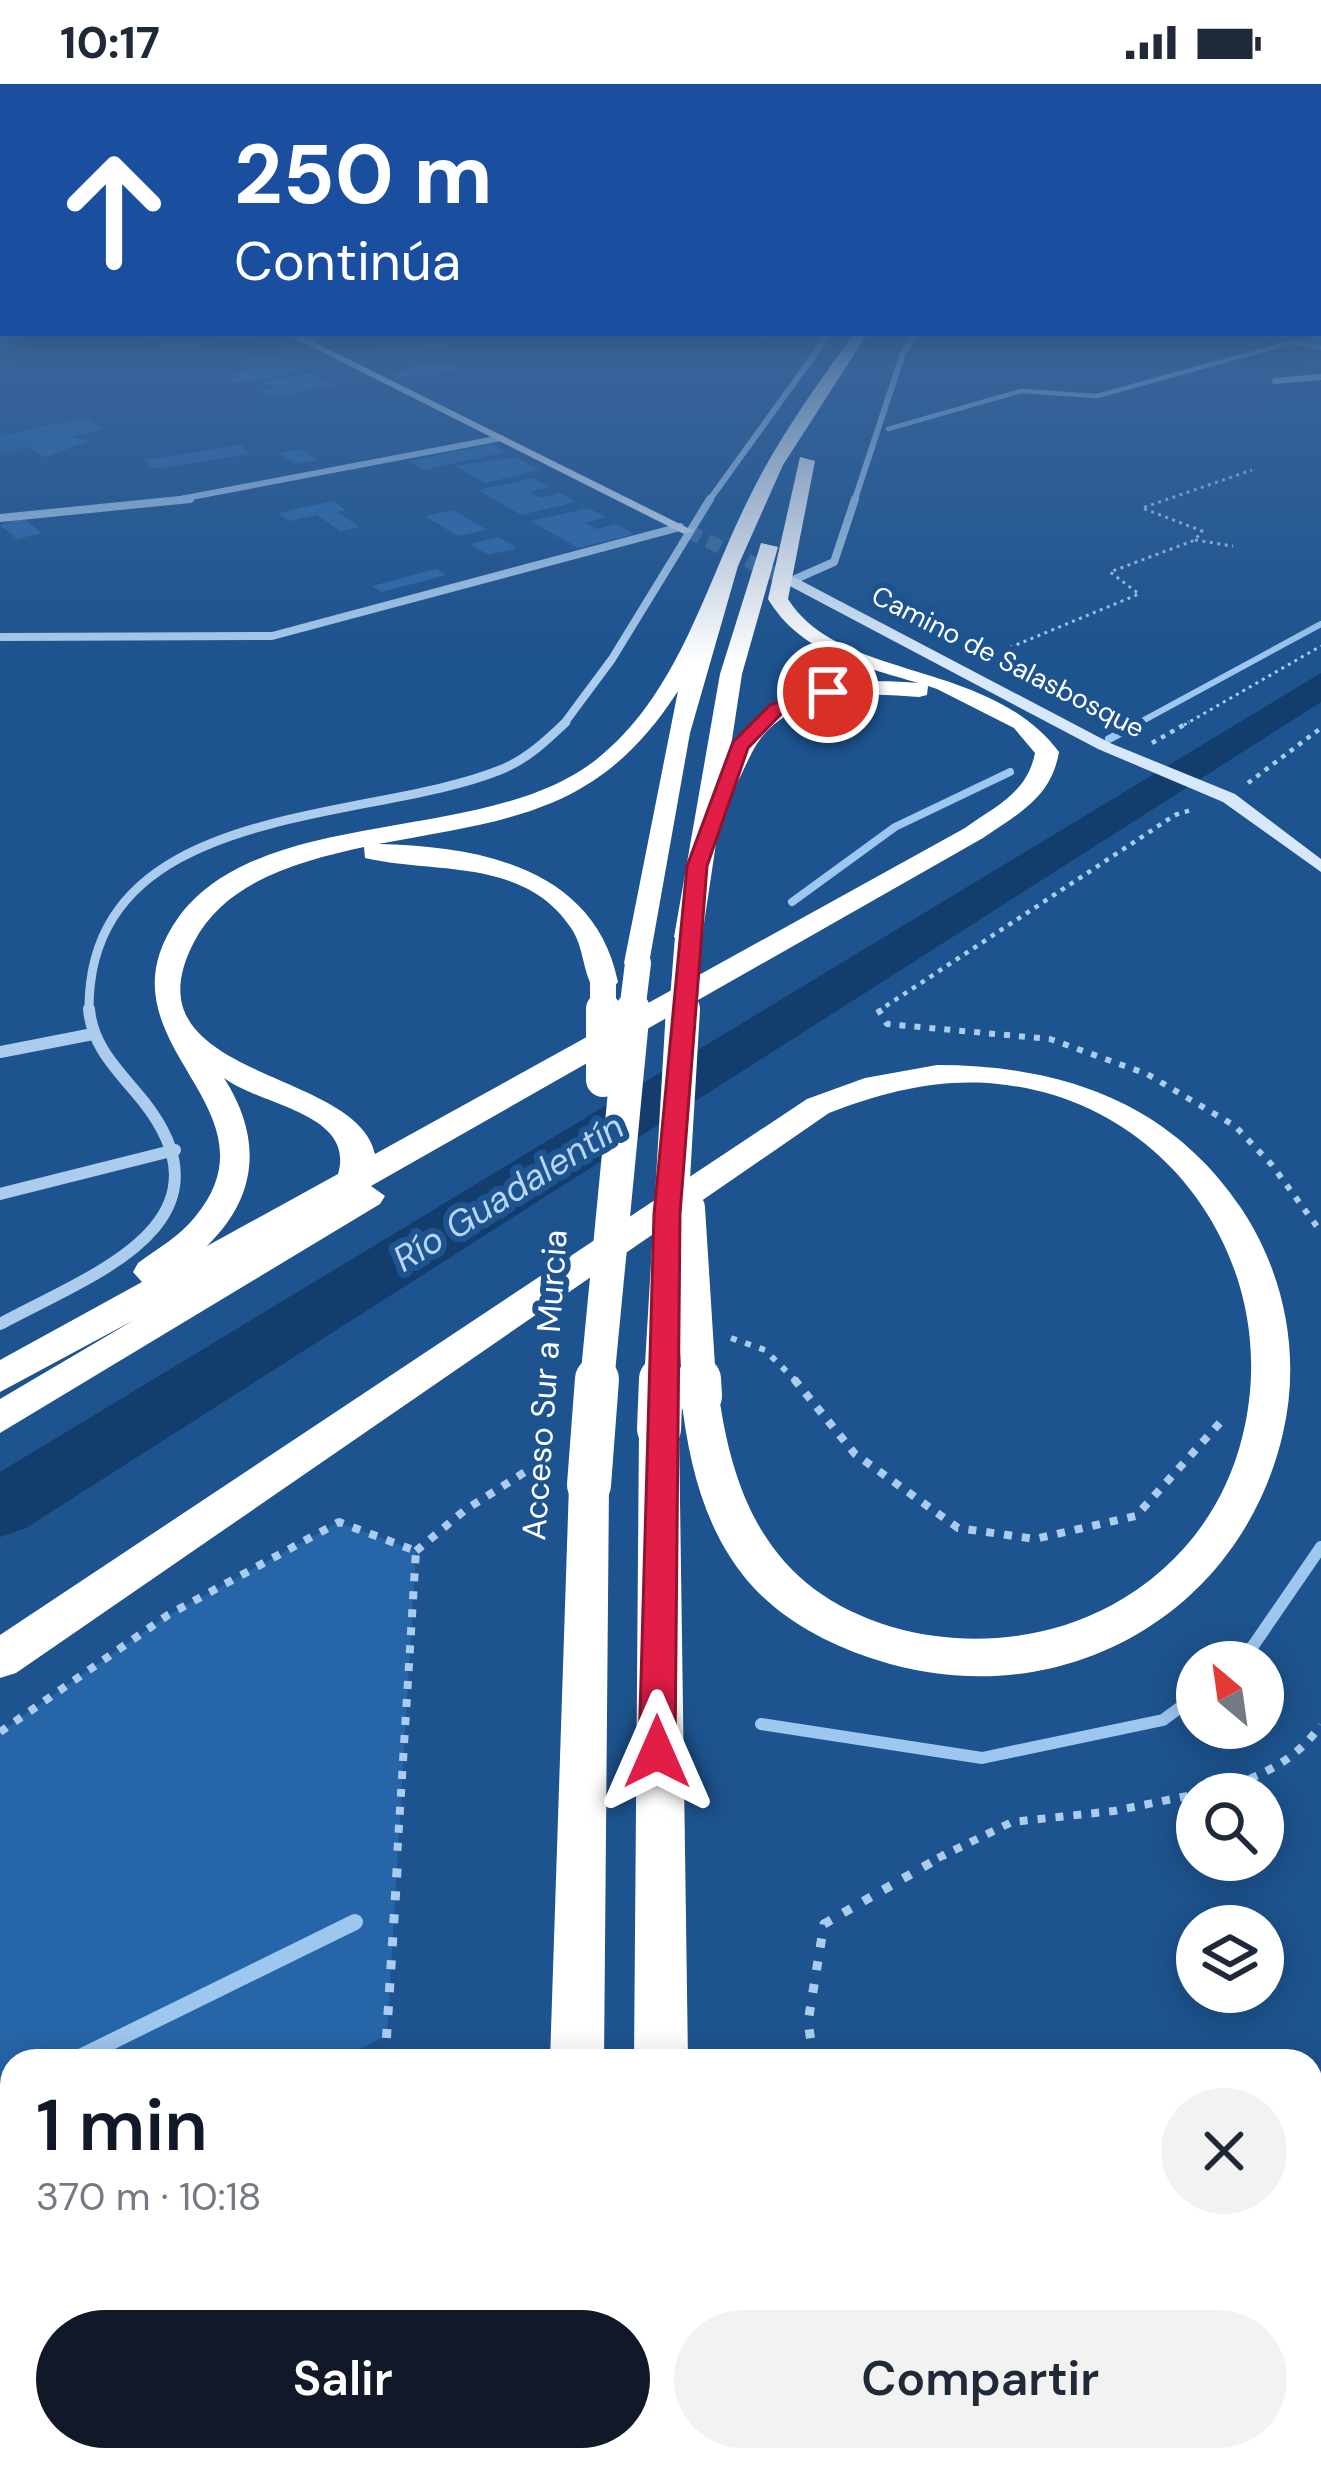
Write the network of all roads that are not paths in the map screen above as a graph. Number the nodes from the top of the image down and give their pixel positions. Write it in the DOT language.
graph roads {
  1 [pos="498,438"];
  2 [pos="500,438"];
  3 [pos="749,438"];
  4 [pos="794,438"];
  5 [pos="820,438"];
  6 [pos="875,438"];
  7 [pos="806,461"];
  8 [pos="0,518"];
  9 [pos="684,529"];
  10 [pos="790,581"];
  11 [pos="706,626"];
  12 [pos="0,637"];
  13 [pos="1047,752"];
  14 [pos="697,866"];
  15 [pos="1321,867"];
  16 [pos="242,882"];
  17 [pos="791,939"];
  18 [pos="176,1026"];
  19 [pos="93,1034"];
  20 [pos="0,1052"];
  21 [pos="677,1054"];
  22 [pos="176,1150"];
  23 [pos="356,1176"];
  24 [pos="0,1194"];
  25 [pos="610,1208"];
  26 [pos="0,1324"];
  27 [pos="1,1397"];
  28 [pos="0,1659"];
  29 [pos="577,2049"];
  30 [pos="661,2049"];
  1 -- 8 [label="street"];
  2 -- 9 [label="street"];
  3 -- 9 [label="street"];
  4 -- 11 [label="highway, Acceso Sur a Murcia"];
  5 -- 7 [label="highway"];
  6 -- 10 [label="street"];
  7 -- 13 [label="highway"];
  7 -- 14 [label="highway"];
  9 -- 12 [label="street"];
  9 -- 19 [label="street"];
  10 -- 15 [label="street, Camino de Salasbosque"];
  11 -- 16 [label="highway"];
  11 -- 25 [label="highway, Acceso Sur a Murcia, bridge"];
  13 -- 14 [label="highway"];
  13 -- 17 [label="highway"];
  14 -- 21 [label="highway, bridge"];
  16 -- 18 [label="highway"];
  16 -- 25 [label="highway, bridge"];
  17 -- 23 [label="highway"];
  17 -- 27 [label="highway"];
  18 -- 23 [label="highway"];
  18 -- 27 [label="highway"];
  19 -- 20 [label="street"];
  19 -- 22 [label="street"];
  21 -- 28 [label="highway, bridge"];
  21 -- 30 [label="highway, bridge"];
  22 -- 24 [label="street"];
  22 -- 26 [label="street"];
  23 -- 27 [label="highway"];
  25 -- 29 [label="highway, Acceso Sur a Murcia, bridge"];
}
